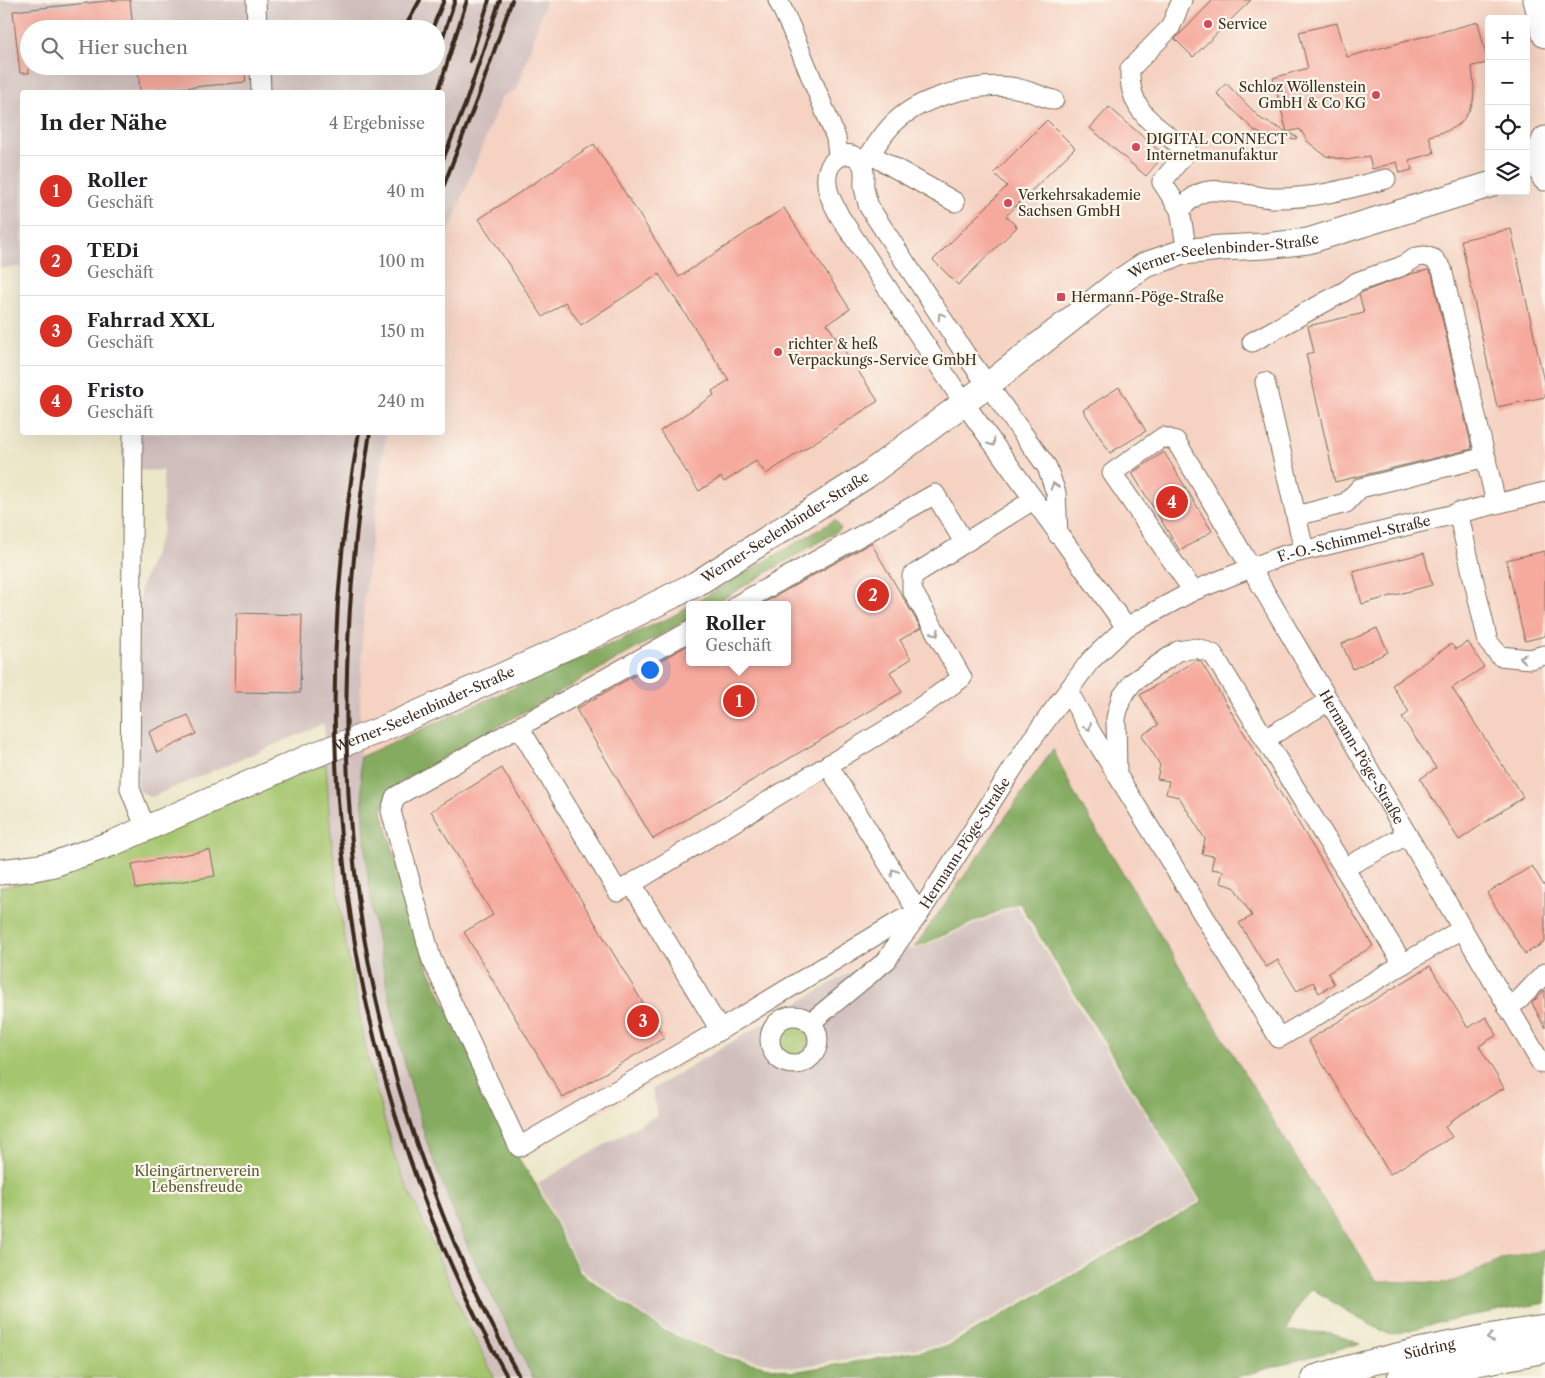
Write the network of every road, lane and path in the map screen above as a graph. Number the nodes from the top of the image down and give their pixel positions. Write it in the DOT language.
graph roads {
  1 [pos="256,0"];
  2 [pos="778,0"];
  3 [pos="1182,0"];
  4 [pos="1536,0"];
  5 [pos="257,20"];
  6 [pos="1545,35"];
  7 [pos="260,75"];
  8 [pos="261,90"];
  9 [pos="1054,100"];
  10 [pos="1545,139"];
  11 [pos="838,156"];
  12 [pos="866,160"];
  13 [pos="1537,174"];
  14 [pos="1386,179"];
  15 [pos="1485,186"];
  16 [pos="955,202"];
  17 [pos="1180,210"];
  18 [pos="1187,252"];
  19 [pos="1252,342"];
  20 [pos="927,346"];
  21 [pos="966,355"];
  22 [pos="1265,382"];
  23 [pos="988,385"];
  24 [pos="964,403"];
  25 [pos="133,435"];
  26 [pos="1486,457"];
  27 [pos="1545,492"];
  28 [pos="1033,500"];
  29 [pos="1496,503"];
  30 [pos="1458,512"];
  31 [pos="1296,516"];
  32 [pos="1058,535"];
  33 [pos="964,542"];
  34 [pos="1304,550"];
  35 [pos="1251,568"];
  36 [pos="1193,591"];
  37 [pos="744,601"];
  38 [pos="1126,627"];
  39 [pos="686,633"];
  40 [pos="1545,655"];
  41 [pos="1068,691"];
  42 [pos="1329,701"];
  43 [pos="519,727"];
  44 [pos="1265,739"];
  45 [pos="828,765"];
  46 [pos="1113,769"];
  47 [pos="146,829"];
  48 [pos="1407,835"];
  49 [pos="1344,868"];
  50 [pos="0,872"];
  51 [pos="632,884"];
  52 [pos="919,914"];
  53 [pos="1462,929"];
  54 [pos="891,936"];
  55 [pos="1403,964"];
  56 [pos="1545,973"];
  57 [pos="1507,1007"];
  58 [pos="810,1023"];
  59 [pos="720,1030"];
  60 [pos="1540,1064"];
  61 [pos="1543,1335"];
  62 [pos="1405,1377"];
  63 [pos="1314,1378"];
  1 -- 5 [label="street"];
  2 -- 11 [label="street"];
  3 -- 17 [label="street"];
  4 -- 6 [label="main road"];
  7 -- 8 [label="street"];
  9 -- 12 [label="street"];
  10 -- 13 [label="main road"];
  11 -- 12 [label="street"];
  11 -- 20 [label="street"];
  12 -- 16 [label="street"];
  21 -- 12 [label="street, one-way"];
  14 -- 17 [label="street"];
  15 -- 18 [label="main road, Werner-Seelenbinder-Straße"];
  17 -- 18 [label="street"];
  18 -- 23 [label="main road, Werner-Seelenbinder-Straße"];
  19 -- 26 [label="street"];
  20 -- 21 [label="street"];
  20 -- 24 [label="street"];
  21 -- 23 [label="street"];
  22 -- 31 [label="street"];
  23 -- 24 [label="main road, Werner-Seelenbinder-Straße"];
  32 -- 23 [label="street, one-way"];
  24 -- 28 [label="street, one-way"];
  24 -- 47 [label="main road, Werner-Seelenbinder-Straße"];
  25 -- 47 [label="street"];
  26 -- 29 [label="street"];
  26 -- 31 [label="street"];
  27 -- 29 [label="street, F.-O.-Schimmel-Straße"];
  28 -- 32 [label="street"];
  28 -- 33 [label="street"];
  29 -- 30 [label="street, F.-O.-Schimmel-Straße"];
  30 -- 34 [label="street, F.-O.-Schimmel-Straße"];
  40 -- 30 [label="street, one-way"];
  31 -- 34 [label="street"];
  32 -- 38 [label="street"];
  33 -- 37 [label="street"];
  33 -- 45 [label="street, one-way"];
  34 -- 35 [label="street, F.-O.-Schimmel-Straße"];
  35 -- 36 [label="street, Hermann-Pöge-Straße"];
  35 -- 36 [label="street"];
  35 -- 42 [label="street, Hermann-Pöge-Straße"];
  36 -- 38 [label="street, Hermann-Pöge-Straße"];
  38 -- 41 [label="street, Hermann-Pöge-Straße"];
  39 -- 43 [label="street"];
  41 -- 46 [label="street, one-way"];
  41 -- 52 [label="street, Hermann-Pöge-Straße"];
  42 -- 44 [label="street"];
  42 -- 48 [label="street, Hermann-Pöge-Straße"];
  43 -- 51 [label="street"];
  43 -- 59 [label="street"];
  44 -- 46 [label="street"];
  44 -- 49 [label="street"];
  45 -- 51 [label="street"];
  52 -- 45 [label="street, one-way"];
  46 -- 55 [label="street"];
  47 -- 50 [label="main road, Werner-Seelenbinder-Straße"];
  48 -- 49 [label="street"];
  48 -- 53 [label="street, Hermann-Pöge-Straße"];
  49 -- 55 [label="street"];
  51 -- 59 [label="street"];
  52 -- 54 [label="street, Hermann-Pöge-Straße"];
  53 -- 55 [label="street"];
  53 -- 57 [label="street, Hermann-Pöge-Straße"];
  54 -- 58 [label="street, Hermann-Pöge-Straße"];
  54 -- 59 [label="street"];
  56 -- 57 [label="street"];
  57 -- 60 [label="street, Hermann-Pöge-Straße"];
  61 -- 62 [label="main road, Südring"];
  61 -- 63 [label="main road, Südring, one-way"];
}
